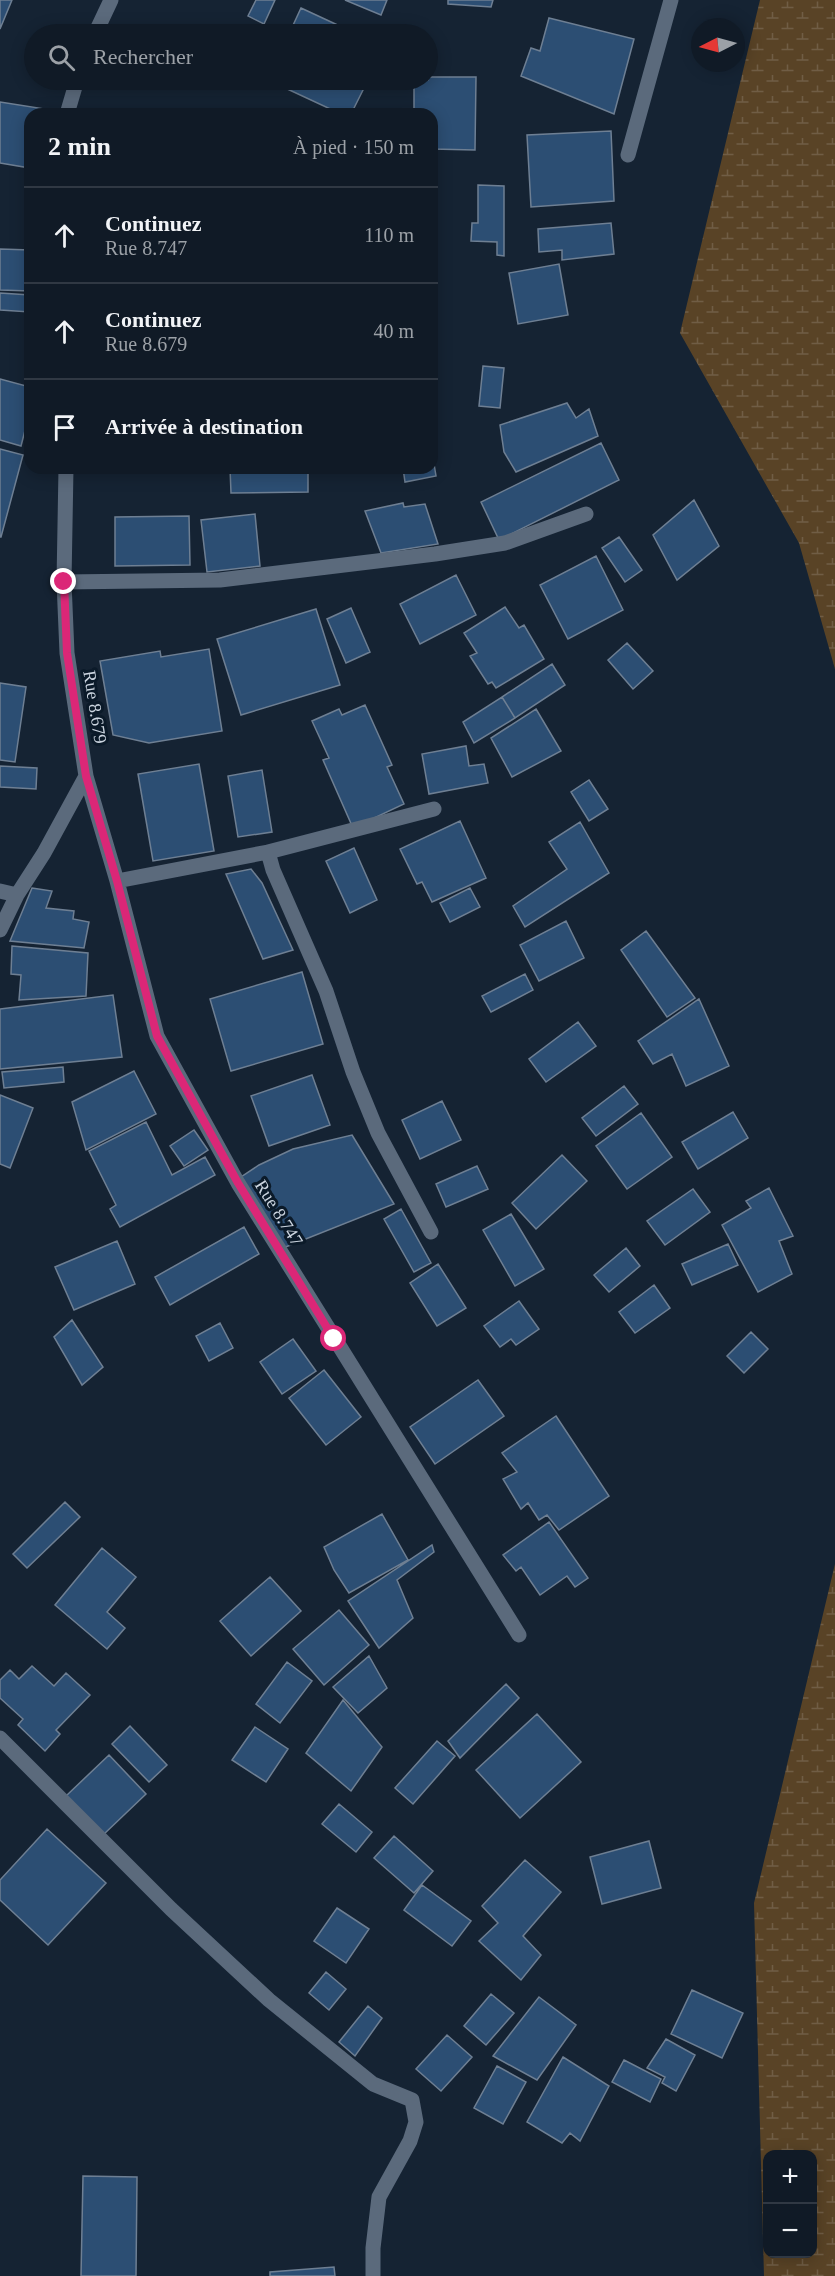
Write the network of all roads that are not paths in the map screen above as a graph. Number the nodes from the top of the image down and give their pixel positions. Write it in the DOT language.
graph roads {
  1 [pos="111,0"];
  2 [pos="671,0"];
  3 [pos="100,24"];
  4 [pos="74,90"];
  5 [pos="69,108"];
  6 [pos="628,155"];
  7 [pos="66,474"];
  8 [pos="586,514"];
  9 [pos="64,582"];
  10 [pos="86,776"];
  11 [pos="434,809"];
  12 [pos="268,852"];
  13 [pos="117,881"];
  14 [pos="0,891"];
  15 [pos="17,895"];
  16 [pos="0,930"];
  17 [pos="431,1232"];
  18 [pos="519,1635"];
  19 [pos="0,1738"];
  20 [pos="373,2276"];
  1 -- 3 [label="street"];
  2 -- 6 [label="street"];
  4 -- 5 [label="street"];
  7 -- 9 [label="street, Rue 8.679"];
  8 -- 9 [label="street"];
  9 -- 10 [label="street, Rue 8.679"];
  10 -- 13 [label="street, Rue 8.747"];
  10 -- 15 [label="street"];
  11 -- 12 [label="street"];
  12 -- 13 [label="street"];
  12 -- 17 [label="street"];
  13 -- 18 [label="street, Rue 8.747"];
  14 -- 15 [label="street"];
  15 -- 16 [label="street"];
  19 -- 20 [label="street"];
}
